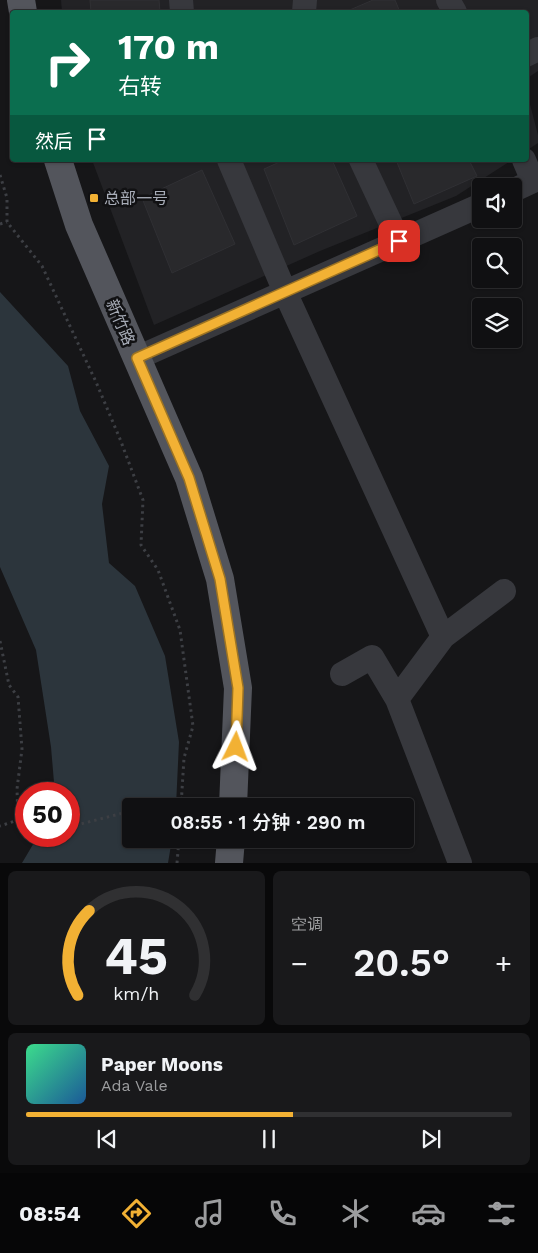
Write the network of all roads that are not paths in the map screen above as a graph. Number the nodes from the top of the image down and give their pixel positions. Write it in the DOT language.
graph roads {
  1 [pos="59,162"];
  2 [pos="230,162"];
  3 [pos="362,162"];
  4 [pos="472,209"];
  5 [pos="399,241"];
  6 [pos="285,292"];
  7 [pos="137,358"];
  8 [pos="504,591"];
  9 [pos="443,637"];
  10 [pos="342,674"];
  11 [pos="397,700"];
  12 [pos="233,798"];
  13 [pos="230,848"];
  14 [pos="229,863"];
  15 [pos="460,863"];
  1 -- 7 [label="main road, 新竹路"];
  2 -- 6 [label="street"];
  3 -- 5 [label="street"];
  4 -- 5 [label="street"];
  5 -- 6 [label="street"];
  6 -- 7 [label="street"];
  6 -- 9 [label="street"];
  7 -- 12 [label="main road, 新竹路"];
  8 -- 9 [label="street"];
  9 -- 11 [label="street"];
  10 -- 11 [label="street"];
  11 -- 15 [label="street"];
  13 -- 14 [label="main road"];
}
